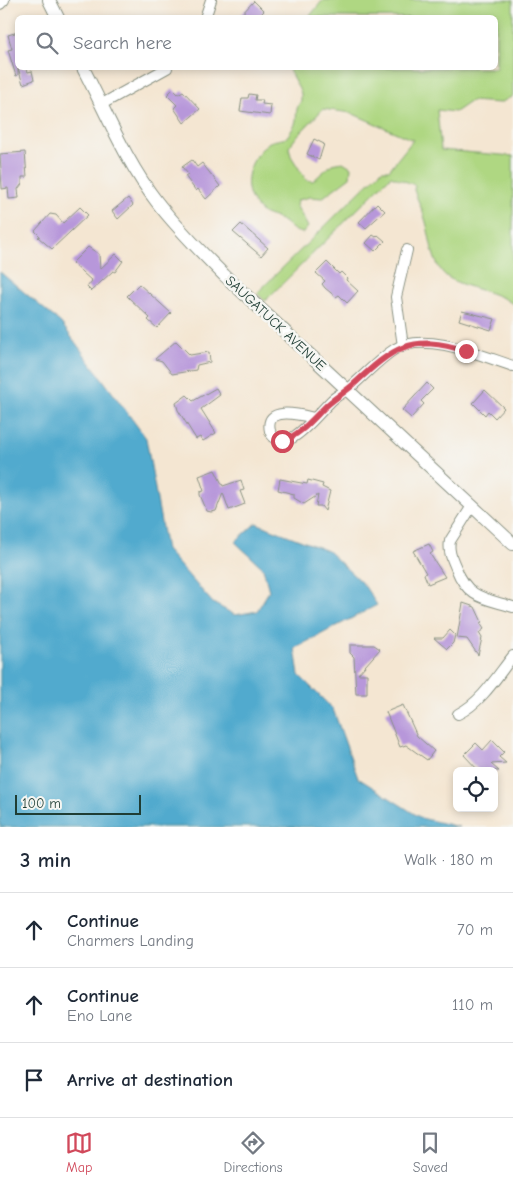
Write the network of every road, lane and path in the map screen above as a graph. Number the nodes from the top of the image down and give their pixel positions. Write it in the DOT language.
graph roads {
  1 [pos="4,0"];
  2 [pos="48,0"];
  3 [pos="211,0"];
  4 [pos="0,4"];
  5 [pos="56,15"];
  6 [pos="206,15"];
  7 [pos="84,70"];
  8 [pos="163,70"];
  9 [pos="102,104"];
  10 [pos="407,250"];
  11 [pos="403,346"];
  12 [pos="513,366"];
  13 [pos="347,389"];
  14 [pos="314,418"];
  15 [pos="472,506"];
  16 [pos="513,544"];
  17 [pos="513,607"];
  18 [pos="513,656"];
  19 [pos="458,714"];
  1 -- 4 [label="street"];
  2 -- 5 [label="main road"];
  3 -- 6 [label="street"];
  7 -- 9 [label="main road, SAUGATUCK AVENUE"];
  8 -- 9 [label="street"];
  9 -- 13 [label="main road, SAUGATUCK AVENUE"];
  10 -- 11 [label="street"];
  11 -- 12 [label="street"];
  11 -- 13 [label="street"];
  13 -- 14 [label="street"];
  13 -- 15 [label="main road, SAUGATUCK AVENUE"];
  15 -- 16 [label="main road, SAUGATUCK AVENUE"];
  15 -- 17 [label="street"];
  18 -- 19 [label="street"];
}
